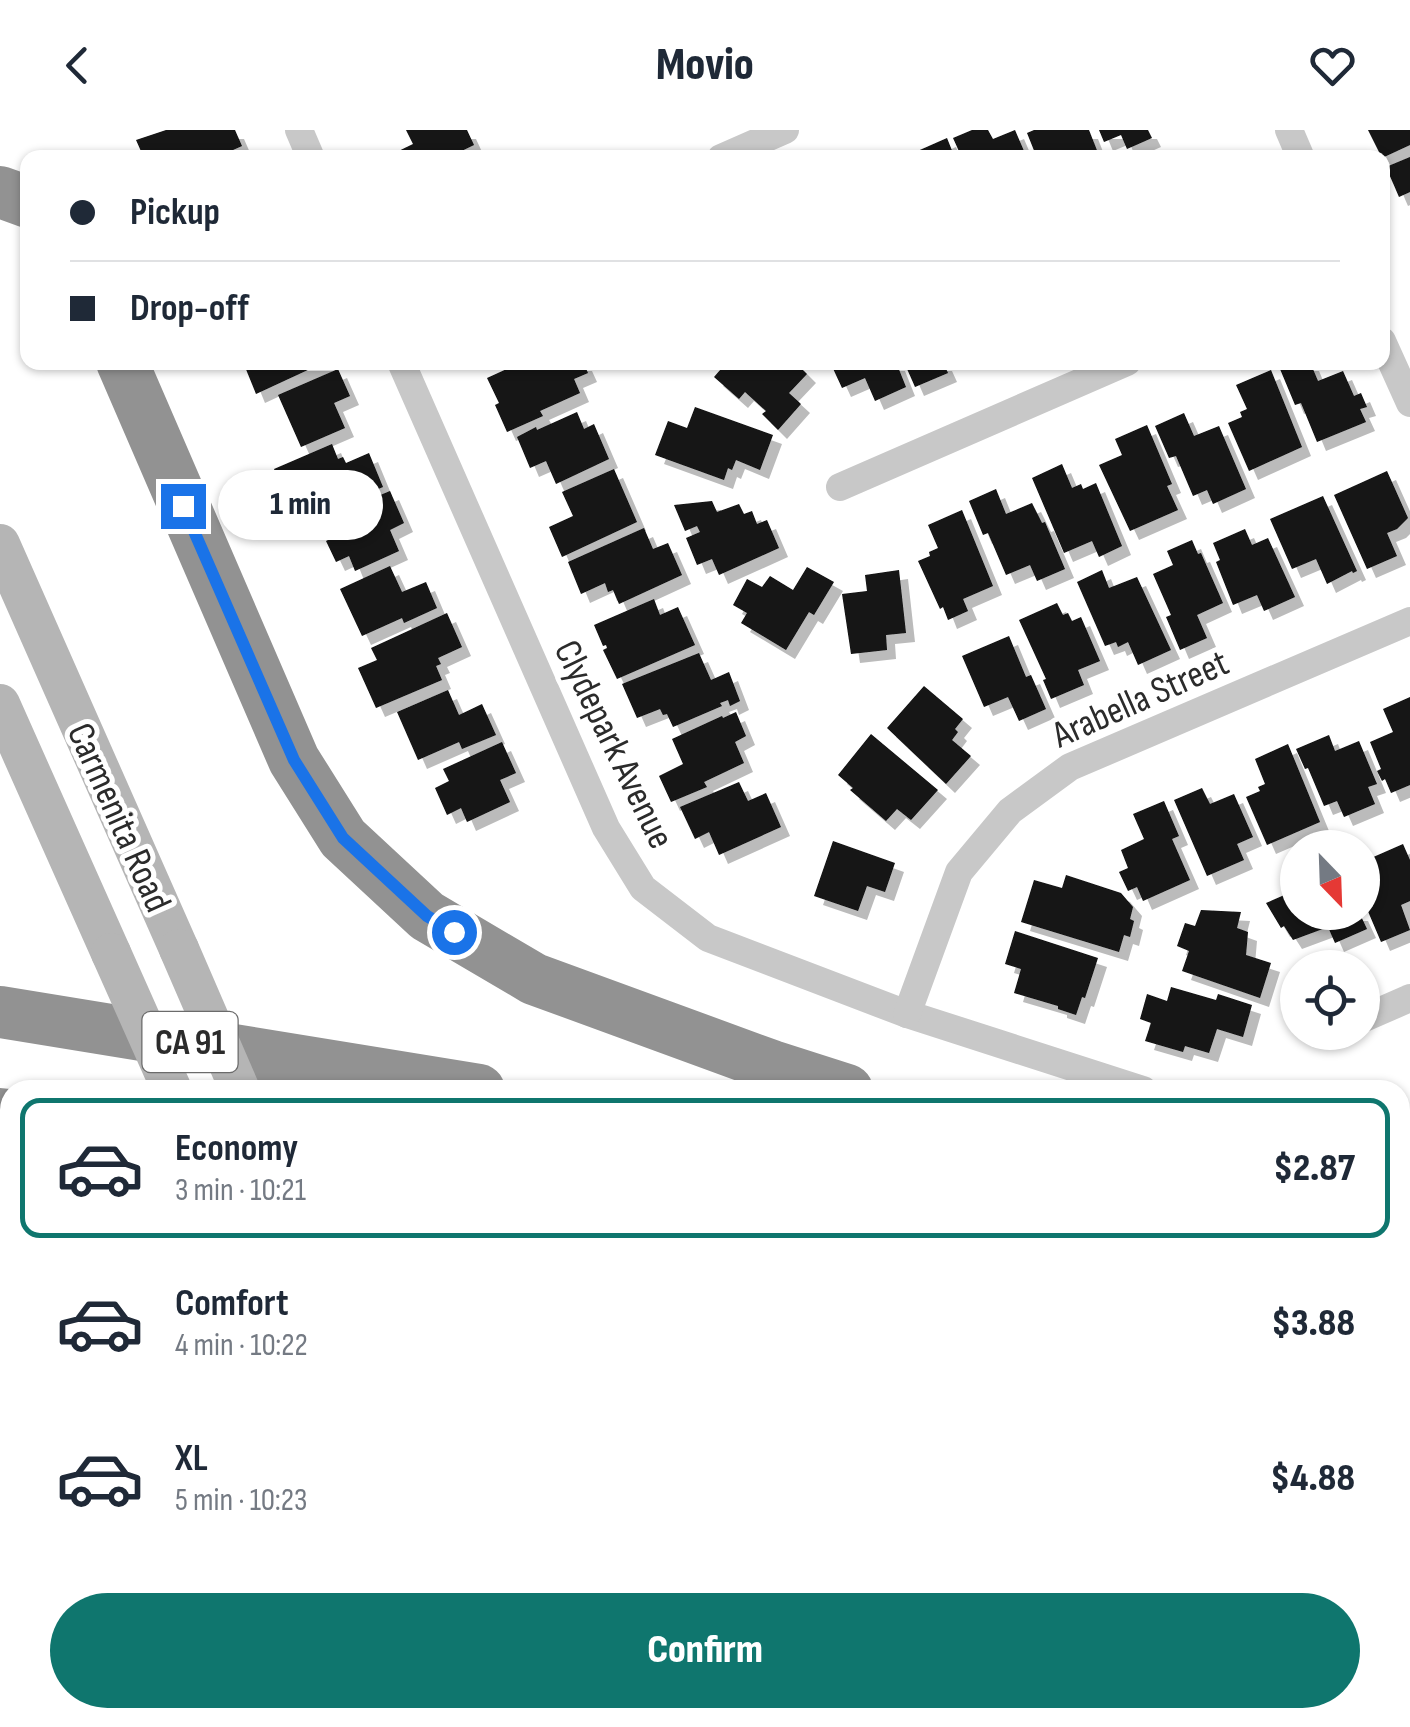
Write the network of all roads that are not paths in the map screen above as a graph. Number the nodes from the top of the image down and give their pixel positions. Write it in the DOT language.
graph roads {
  1 [pos="785,130"];
  2 [pos="739,150"];
  3 [pos="1390,358"];
  4 [pos="125,370"];
  5 [pos="405,370"];
  6 [pos="1109,370"];
  7 [pos="1410,403"];
  8 [pos="840,487"];
  9 [pos="0,544"];
  10 [pos="1410,621"];
  11 [pos="0,704"];
  12 [pos="1410,998"];
  13 [pos="1380,1011"];
  14 [pos="0,1012"];
  15 [pos="906,1014"];
  16 [pos="0,1046"];
  17 [pos="168,1080"];
  18 [pos="223,1080"];
  19 [pos="236,1080"];
  20 [pos="418,1080"];
  21 [pos="816,1080"];
  22 [pos="1112,1080"];
  1 -- 2 [label="street"];
  3 -- 7 [label="street"];
  4 -- 21 [label="highway"];
  5 -- 15 [label="street, Clydepark Avenue"];
  6 -- 8 [label="street"];
  9 -- 19 [label="main road, Carmenita Road, bridge"];
  10 -- 15 [label="street, Arabella Street"];
  11 -- 17 [label="main road, Carmenita Road, bridge"];
  12 -- 13 [label="street"];
  14 -- 20 [label="highway, CA 91"];
  15 -- 22 [label="street, Clydepark Avenue"];
  16 -- 18 [label="highway"];
}
